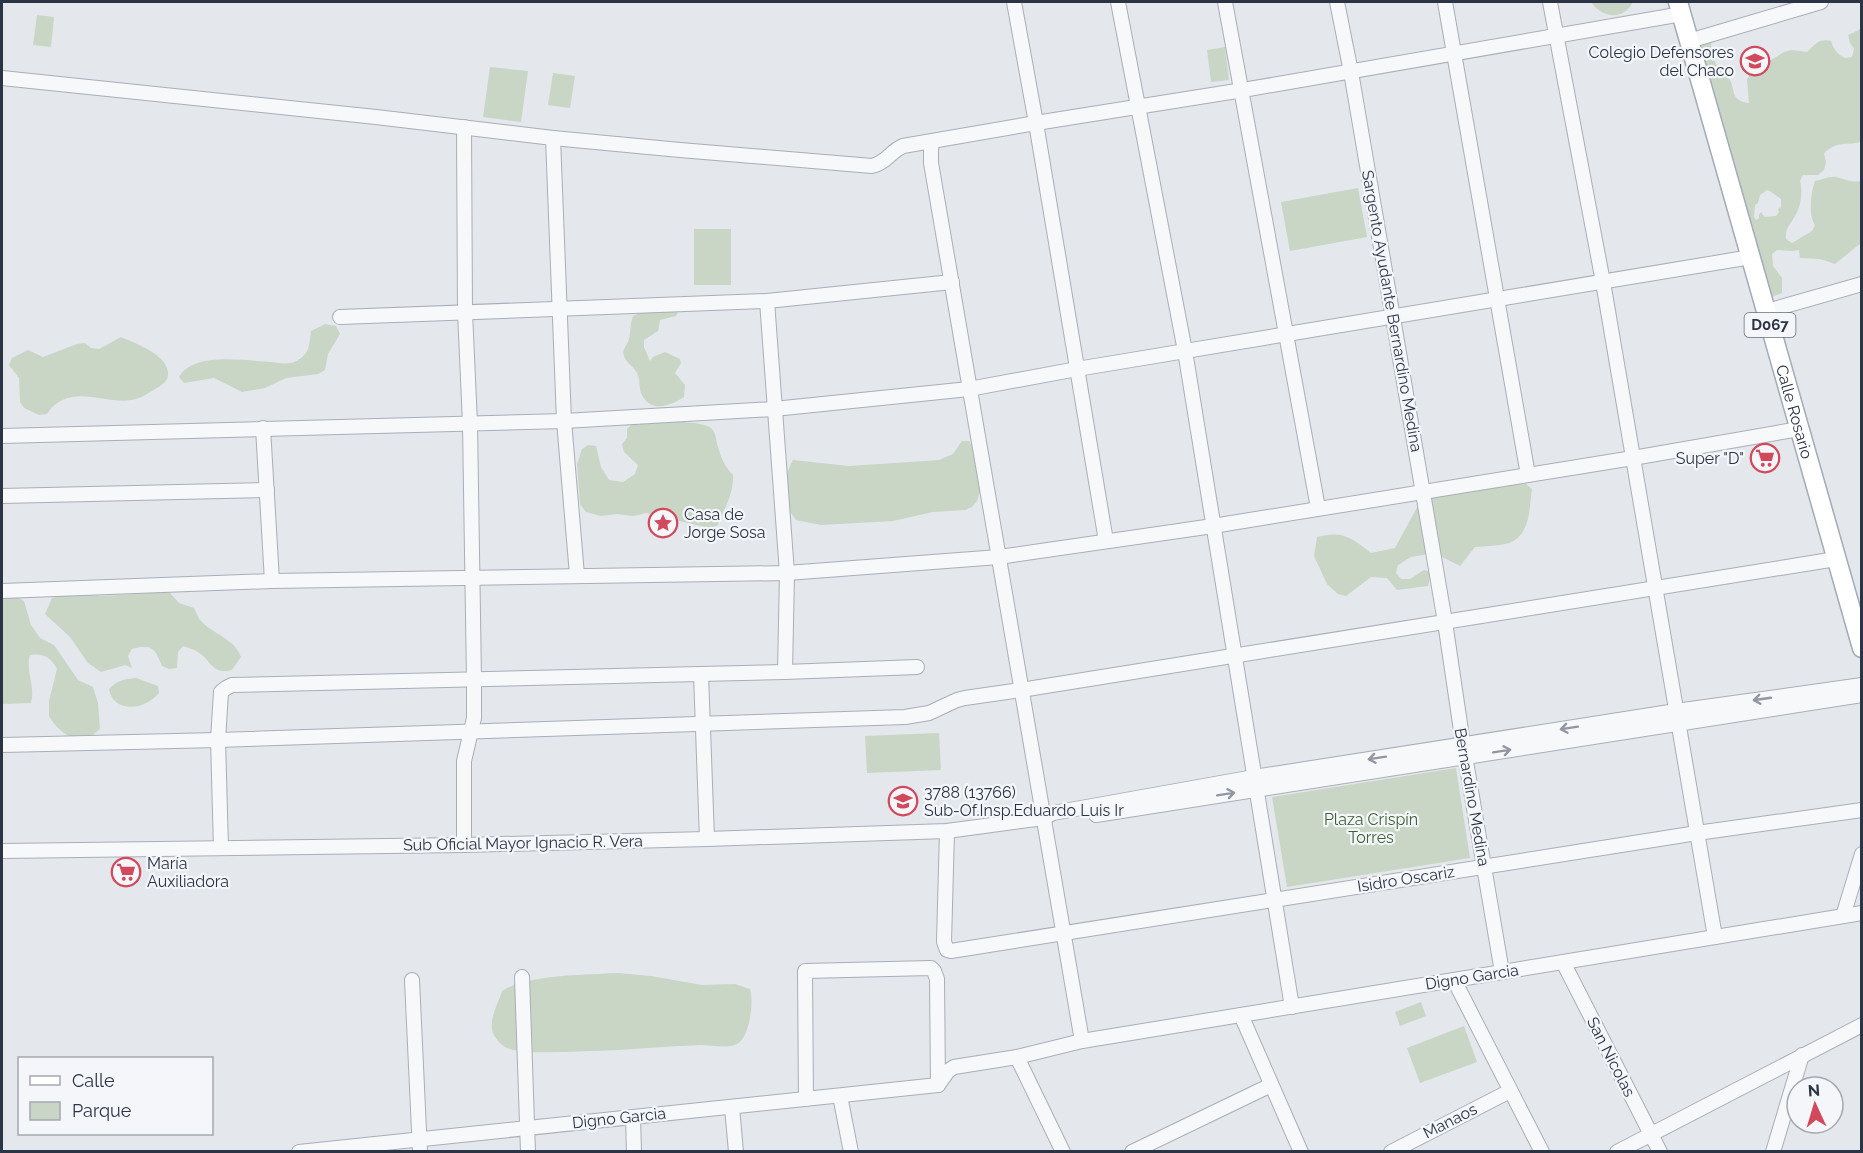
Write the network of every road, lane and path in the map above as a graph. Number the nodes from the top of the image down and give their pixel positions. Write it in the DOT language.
graph roads {
  1 [pos="1014,2"];
  2 [pos="1118,2"];
  3 [pos="1225,2"];
  4 [pos="1337,2"];
  5 [pos="1445,2"];
  6 [pos="1550,2"];
  7 [pos="1821,2"];
  8 [pos="1680,8"];
  9 [pos="1557,36"];
  10 [pos="1689,41"];
  11 [pos="1455,54"];
  12 [pos="1352,72"];
  13 [pos="2,78"];
  14 [pos="1243,90"];
  15 [pos="1138,107"];
  16 [pos="1036,123"];
  17 [pos="464,127"];
  18 [pos="553,138"];
  19 [pos="932,142"];
  20 [pos="1751,257"];
  21 [pos="952,282"];
  22 [pos="1603,282"];
  23 [pos="1862,284"];
  24 [pos="1496,299"];
  25 [pos="767,301"];
  26 [pos="559,308"];
  27 [pos="1767,311"];
  28 [pos="465,312"];
  29 [pos="340,316"];
  30 [pos="1393,316"];
  31 [pos="1286,334"];
  32 [pos="1185,351"];
  33 [pos="1077,369"];
  34 [pos="969,389"];
  35 [pos="774,410"];
  36 [pos="564,421"];
  37 [pos="470,424"];
  38 [pos="263,428"];
  39 [pos="1799,429"];
  40 [pos="2,436"];
  41 [pos="1633,458"];
  42 [pos="1528,475"];
  43 [pos="267,490"];
  44 [pos="1423,492"];
  45 [pos="2,495"];
  46 [pos="1318,508"];
  47 [pos="1213,526"];
  48 [pos="1106,542"];
  49 [pos="999,557"];
  50 [pos="1836,559"];
  51 [pos="787,573"];
  52 [pos="577,575"];
  53 [pos="472,579"];
  54 [pos="272,581"];
  55 [pos="1655,588"];
  56 [pos="2,591"];
  57 [pos="1445,622"];
  58 [pos="1862,648"];
  59 [pos="1234,656"];
  60 [pos="917,667"];
  61 [pos="784,672"];
  62 [pos="700,674"];
  63 [pos="474,680"];
  64 [pos="1862,685"];
  65 [pos="1022,690"];
  66 [pos="1861,696"];
  67 [pos="1677,717"];
  68 [pos="703,725"];
  69 [pos="471,731"];
  70 [pos="218,740"];
  71 [pos="2,744"];
  72 [pos="1464,751"];
  73 [pos="1255,783"];
  74 [pos="1862,810"];
  75 [pos="1044,818"];
  76 [pos="947,831"];
  77 [pos="1697,833"];
  78 [pos="707,839"];
  79 [pos="464,845"];
  80 [pos="221,848"];
  81 [pos="2,851"];
  82 [pos="1862,854"];
  83 [pos="1484,866"];
  84 [pos="1274,899"];
  85 [pos="1862,913"];
  86 [pos="1842,916"];
  87 [pos="1064,933"];
  88 [pos="1715,937"];
  89 [pos="1563,962"];
  90 [pos="1502,972"];
  91 [pos="522,977"];
  92 [pos="412,980"];
  93 [pos="1454,980"];
  94 [pos="1292,1007"];
  95 [pos="1241,1015"];
  96 [pos="1862,1025"];
  97 [pos="1082,1041"];
  98 [pos="1802,1055"];
  99 [pos="1017,1057"];
  100 [pos="938,1085"];
  101 [pos="1271,1085"];
  102 [pos="1510,1090"];
  103 [pos="840,1096"];
  104 [pos="806,1099"];
  105 [pos="732,1107"];
  106 [pos="633,1117"];
  107 [pos="526,1128"];
  108 [pos="1651,1134"];
  109 [pos="419,1145"];
  110 [pos="299,1152"];
  111 [pos="528,1152"];
  112 [pos="634,1152"];
  113 [pos="736,1152"];
  114 [pos="851,1152"];
  115 [pos="1063,1152"];
  116 [pos="1132,1152"];
  117 [pos="1301,1152"];
  118 [pos="1390,1152"];
  119 [pos="1542,1152"];
  120 [pos="1617,1152"];
  121 [pos="1660,1152"];
  122 [pos="1773,1152"];
  1 -- 16 [label="street"];
  2 -- 15 [label="street"];
  3 -- 14 [label="street"];
  4 -- 12 [label="street, Sargento Ayudante Bernardino Medina"];
  5 -- 11 [label="street"];
  6 -- 9 [label="street"];
  7 -- 10 [label="street"];
  8 -- 9 [label="street"];
  8 -- 10 [label="main road, Calle Rosario / D067"];
  9 -- 11 [label="street"];
  9 -- 22 [label="street"];
  10 -- 20 [label="main road, Calle Rosario / D067"];
  11 -- 12 [label="street"];
  11 -- 24 [label="street"];
  12 -- 14 [label="street"];
  12 -- 30 [label="street, Sargento Ayudante Bernardino Medina"];
  13 -- 17 [label="street"];
  14 -- 15 [label="street"];
  14 -- 31 [label="street"];
  15 -- 16 [label="street"];
  15 -- 32 [label="street"];
  16 -- 19 [label="street"];
  16 -- 33 [label="street"];
  17 -- 18 [label="street"];
  17 -- 28 [label="street"];
  18 -- 19 [label="street"];
  18 -- 26 [label="street"];
  19 -- 21 [label="street"];
  20 -- 22 [label="street"];
  20 -- 27 [label="main road, Calle Rosario / D067"];
  21 -- 25 [label="street"];
  21 -- 34 [label="street"];
  22 -- 24 [label="street"];
  22 -- 41 [label="street"];
  23 -- 27 [label="street"];
  24 -- 30 [label="street"];
  24 -- 42 [label="street"];
  25 -- 26 [label="street"];
  25 -- 35 [label="street"];
  26 -- 28 [label="street"];
  26 -- 36 [label="street"];
  27 -- 39 [label="main road, Calle Rosario / D067"];
  28 -- 29 [label="street"];
  28 -- 37 [label="street"];
  30 -- 31 [label="street"];
  30 -- 44 [label="street, Sargento Ayudante Bernardino Medina"];
  31 -- 32 [label="street"];
  31 -- 46 [label="street"];
  32 -- 33 [label="street"];
  32 -- 47 [label="street"];
  33 -- 34 [label="street"];
  33 -- 48 [label="street"];
  34 -- 35 [label="street"];
  34 -- 49 [label="street"];
  35 -- 36 [label="street"];
  35 -- 51 [label="street"];
  36 -- 37 [label="street"];
  36 -- 52 [label="street"];
  37 -- 38 [label="street"];
  37 -- 53 [label="street"];
  38 -- 40 [label="street"];
  38 -- 43 [label="street"];
  39 -- 41 [label="street"];
  39 -- 50 [label="main road, Calle Rosario / D067"];
  41 -- 42 [label="street"];
  41 -- 55 [label="street"];
  42 -- 44 [label="street"];
  43 -- 45 [label="street"];
  43 -- 54 [label="street"];
  44 -- 46 [label="street"];
  44 -- 57 [label="street, Sargento Ayudante Bernardino Medina"];
  46 -- 47 [label="street"];
  47 -- 48 [label="street"];
  47 -- 59 [label="street"];
  48 -- 49 [label="street"];
  49 -- 51 [label="street"];
  49 -- 65 [label="street"];
  50 -- 55 [label="street"];
  50 -- 58 [label="main road, Calle Rosario / D067"];
  51 -- 52 [label="street"];
  51 -- 61 [label="street"];
  52 -- 53 [label="street"];
  53 -- 54 [label="street"];
  53 -- 63 [label="street"];
  54 -- 56 [label="street"];
  55 -- 57 [label="street"];
  55 -- 67 [label="street"];
  57 -- 59 [label="street"];
  57 -- 72 [label="street, Bernardino Medina"];
  59 -- 65 [label="street"];
  59 -- 73 [label="street"];
  60 -- 61 [label="street"];
  61 -- 62 [label="street"];
  62 -- 63 [label="street"];
  62 -- 68 [label="street"];
  63 -- 69 [label="street"];
  63 -- 70 [label="street"];
  64 -- 67 [label="street, one-way"];
  65 -- 68 [label="street"];
  65 -- 75 [label="street"];
  66 -- 67 [label="street"];
  67 -- 72 [label="street, Sub Oficial Mayor Ignacio R. Vera"];
  67 -- 77 [label="street"];
  68 -- 69 [label="street"];
  68 -- 78 [label="street"];
  69 -- 70 [label="street"];
  69 -- 79 [label="street"];
  70 -- 71 [label="street"];
  70 -- 80 [label="street"];
  72 -- 73 [label="street, Sub Oficial Mayor Ignacio R. Vera"];
  72 -- 83 [label="street, Bernardino Medina"];
  73 -- 75 [label="street, Sub Oficial Mayor Ignacio R. Vera"];
  73 -- 84 [label="street"];
  74 -- 77 [label="street, Isidro Oscariz"];
  75 -- 76 [label="street, Sub Oficial Mayor Ignacio R. Vera"];
  75 -- 87 [label="street"];
  76 -- 78 [label="street, Sub Oficial Mayor Ignacio R. Vera"];
  76 -- 87 [label="street, Isidro Oscariz"];
  77 -- 83 [label="street, Isidro Oscariz"];
  77 -- 88 [label="street"];
  78 -- 79 [label="street, Sub Oficial Mayor Ignacio R. Vera"];
  79 -- 80 [label="street, Sub Oficial Mayor Ignacio R. Vera"];
  80 -- 81 [label="street, Sub Oficial Mayor Ignacio R. Vera"];
  82 -- 86 [label="street"];
  83 -- 84 [label="street, Isidro Oscariz"];
  83 -- 90 [label="street, Bernardino Medina"];
  84 -- 87 [label="street, Isidro Oscariz"];
  84 -- 94 [label="street"];
  85 -- 86 [label="street, Digno Garcia"];
  86 -- 88 [label="street, Digno Garcia"];
  87 -- 97 [label="street"];
  88 -- 89 [label="street, Digno Garcia"];
  89 -- 90 [label="street, Digno Garcia"];
  89 -- 108 [label="street, San Nicolas"];
  90 -- 93 [label="street, Digno Garcia"];
  91 -- 107 [label="street"];
  92 -- 109 [label="street"];
  93 -- 94 [label="street, Digno Garcia"];
  93 -- 102 [label="street"];
  94 -- 95 [label="street, Digno Garcia"];
  95 -- 97 [label="street, Digno Garcia"];
  95 -- 101 [label="street"];
  96 -- 98 [label="street"];
  97 -- 99 [label="street, Digno Garcia"];
  98 -- 108 [label="street"];
  98 -- 122 [label="street"];
  99 -- 100 [label="street, Digno Garcia"];
  99 -- 115 [label="street"];
  100 -- 103 [label="street, Digno Garcia"];
  100 -- 104 [label="street"];
  101 -- 116 [label="street"];
  101 -- 117 [label="street"];
  102 -- 118 [label="street, Manaos"];
  102 -- 119 [label="street"];
  103 -- 104 [label="street, Digno Garcia"];
  103 -- 114 [label="street"];
  104 -- 105 [label="street, Digno Garcia"];
  105 -- 106 [label="street, Digno Garcia"];
  105 -- 113 [label="street"];
  106 -- 107 [label="street, Digno Garcia"];
  106 -- 112 [label="street"];
  107 -- 109 [label="street, Digno Garcia"];
  107 -- 111 [label="street"];
  108 -- 120 [label="street"];
  108 -- 121 [label="street, San Nicolas"];
  109 -- 110 [label="street, Digno Garcia"];
}
